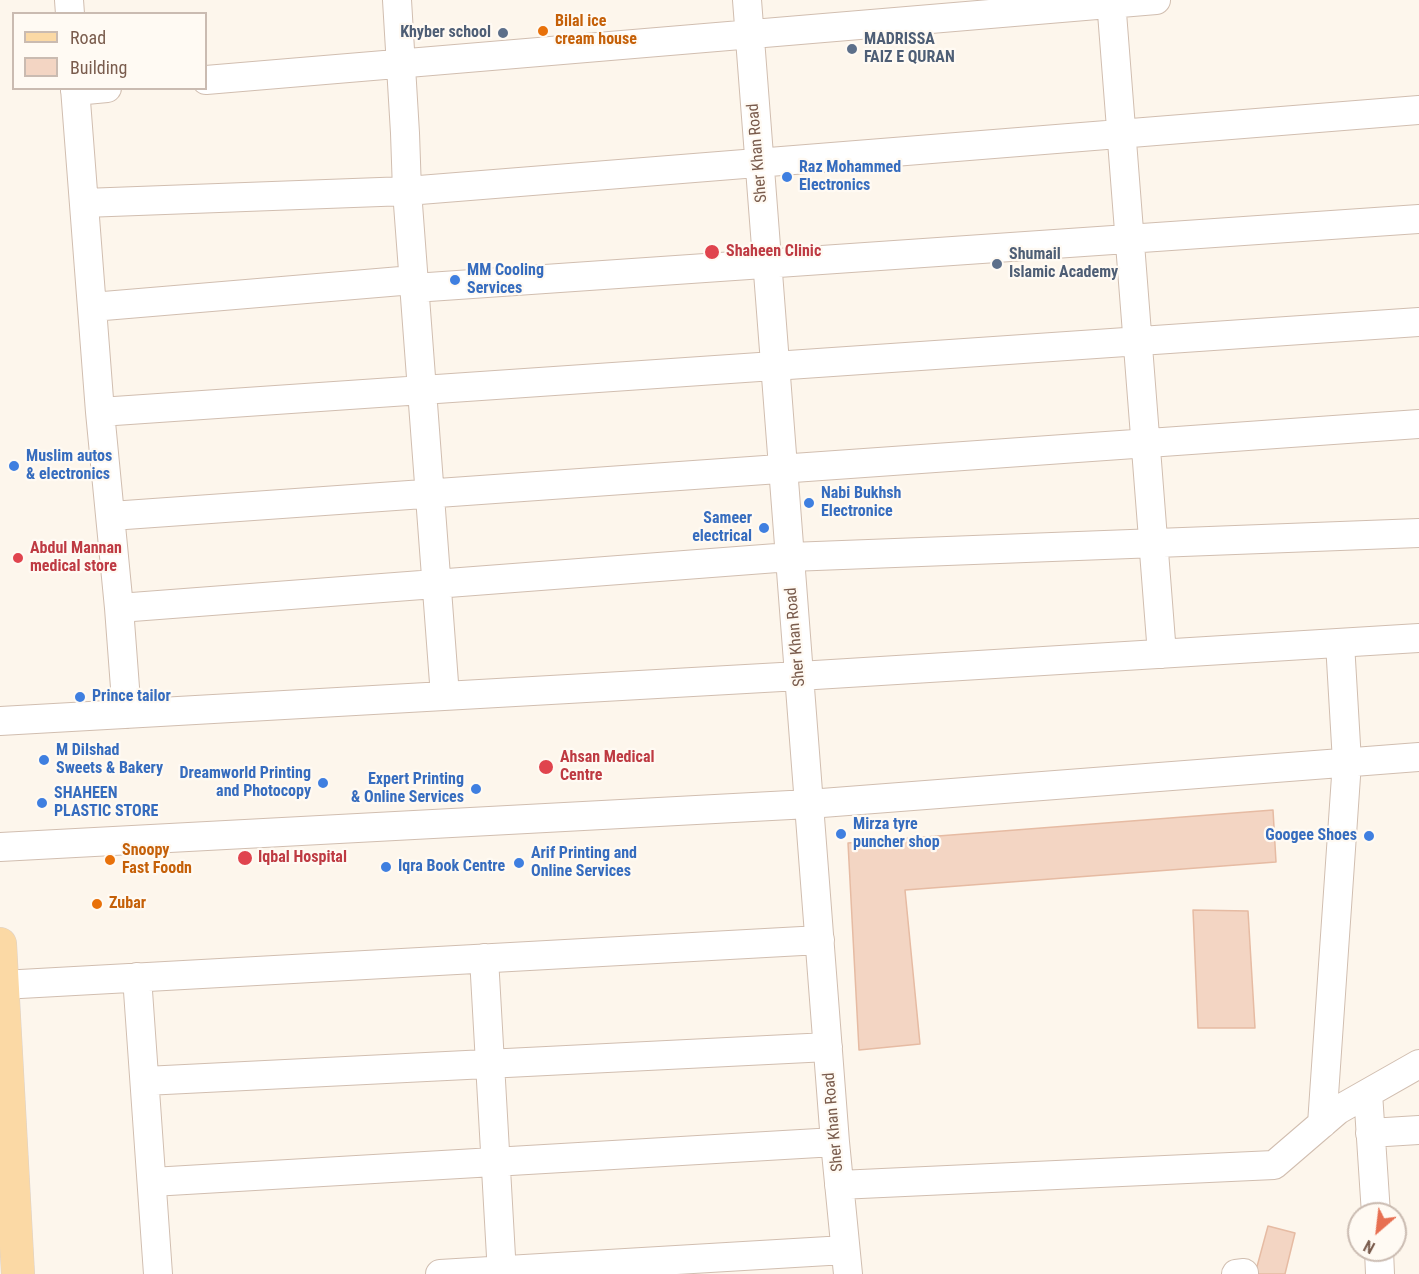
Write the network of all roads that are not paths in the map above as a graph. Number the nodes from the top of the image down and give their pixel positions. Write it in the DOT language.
graph roads {
  1 [pos="397,0"];
  2 [pos="747,0"];
  3 [pos="1156,0"];
  4 [pos="1111,2"];
  5 [pos="749,33"];
  6 [pos="400,63"];
  7 [pos="207,80"];
  8 [pos="75,90"];
  9 [pos="1419,110"];
  10 [pos="1121,134"];
  11 [pos="759,163"];
  12 [pos="407,191"];
  13 [pos="84,203"];
  14 [pos="1419,219"];
  15 [pos="1130,239"];
  16 [pos="767,264"];
  17 [pos="414,284"];
  18 [pos="92,307"];
  19 [pos="1419,322"];
  20 [pos="1138,341"];
  21 [pos="775,367"];
  22 [pos="422,391"];
  23 [pos="100,412"];
  24 [pos="1419,424"];
  25 [pos="1146,442"];
  26 [pos="783,468"];
  27 [pos="429,493"];
  28 [pos="111,516"];
  29 [pos="1419,533"];
  30 [pos="1153,543"];
  31 [pos="790,557"];
  32 [pos="436,585"];
  33 [pos="119,608"];
  34 [pos="1419,638"];
  35 [pos="1340,643"];
  36 [pos="1162,654"];
  37 [pos="799,676"];
  38 [pos="445,696"];
  39 [pos="128,714"];
  40 [pos="0,721"];
  41 [pos="1419,757"];
  42 [pos="1347,762"];
  43 [pos="809,804"];
  44 [pos="0,847"];
  45 [pos="820,940"];
  46 [pos="0,944"];
  47 [pos="484,958"];
  48 [pos="137,977"];
  49 [pos="2,985"];
  50 [pos="828,1047"];
  51 [pos="490,1064"];
  52 [pos="1419,1064"];
  53 [pos="145,1081"];
  54 [pos="1368,1093"];
  55 [pos="1322,1124"];
  56 [pos="1419,1130"];
  57 [pos="1370,1133"];
  58 [pos="835,1142"];
  59 [pos="496,1162"];
  60 [pos="152,1182"];
  61 [pos="839,1185"];
  62 [pos="1375,1202"];
  63 [pos="846,1262"];
  64 [pos="502,1272"];
  65 [pos="1244,1273"];
  66 [pos="18,1274"];
  67 [pos="158,1274"];
  68 [pos="440,1274"];
  69 [pos="1236,1274"];
  1 -- 6 [label="street"];
  2 -- 5 [label="street, Sher Khan Road"];
  3 -- 4 [label="street"];
  4 -- 5 [label="street"];
  4 -- 10 [label="street"];
  5 -- 6 [label="street"];
  5 -- 11 [label="street, Sher Khan Road"];
  6 -- 7 [label="street"];
  6 -- 12 [label="street"];
  8 -- 13 [label="street"];
  9 -- 10 [label="street"];
  10 -- 11 [label="street"];
  10 -- 15 [label="street"];
  11 -- 12 [label="street"];
  11 -- 16 [label="street, Sher Khan Road"];
  12 -- 13 [label="street"];
  12 -- 17 [label="street"];
  13 -- 18 [label="street"];
  14 -- 15 [label="street"];
  15 -- 16 [label="street"];
  15 -- 20 [label="street"];
  16 -- 17 [label="street"];
  16 -- 21 [label="street, Sher Khan Road"];
  17 -- 18 [label="street"];
  17 -- 22 [label="street"];
  18 -- 23 [label="street"];
  19 -- 20 [label="street"];
  20 -- 21 [label="street"];
  20 -- 25 [label="street"];
  21 -- 22 [label="street"];
  21 -- 26 [label="street, Sher Khan Road"];
  22 -- 23 [label="street"];
  22 -- 27 [label="street"];
  23 -- 28 [label="street"];
  24 -- 25 [label="street"];
  25 -- 26 [label="street"];
  25 -- 30 [label="street"];
  26 -- 27 [label="street"];
  26 -- 31 [label="street, Sher Khan Road"];
  27 -- 28 [label="street"];
  27 -- 32 [label="street"];
  28 -- 33 [label="street"];
  29 -- 30 [label="street"];
  30 -- 31 [label="street"];
  30 -- 36 [label="street"];
  31 -- 32 [label="street"];
  31 -- 37 [label="street, Sher Khan Road"];
  32 -- 33 [label="street"];
  32 -- 38 [label="street"];
  33 -- 39 [label="street"];
  34 -- 35 [label="street"];
  35 -- 36 [label="street"];
  35 -- 42 [label="street"];
  36 -- 37 [label="street"];
  37 -- 38 [label="street"];
  37 -- 43 [label="street, Sher Khan Road"];
  38 -- 39 [label="street"];
  39 -- 40 [label="street"];
  41 -- 42 [label="street"];
  42 -- 43 [label="street"];
  42 -- 55 [label="street"];
  43 -- 44 [label="street"];
  43 -- 45 [label="street, Sher Khan Road"];
  45 -- 47 [label="street"];
  45 -- 50 [label="street, Sher Khan Road"];
  46 -- 49 [label="main road"];
  47 -- 48 [label="street"];
  47 -- 51 [label="street"];
  48 -- 49 [label="street"];
  48 -- 53 [label="street"];
  49 -- 66 [label="main road"];
  50 -- 51 [label="street"];
  50 -- 58 [label="street, Sher Khan Road"];
  51 -- 53 [label="street"];
  51 -- 59 [label="street"];
  52 -- 54 [label="street"];
  53 -- 60 [label="street"];
  54 -- 55 [label="street"];
  54 -- 57 [label="street"];
  55 -- 61 [label="street"];
  56 -- 57 [label="street"];
  57 -- 62 [label="street"];
  58 -- 59 [label="street"];
  58 -- 61 [label="street, Sher Khan Road"];
  59 -- 60 [label="street"];
  59 -- 64 [label="street"];
  60 -- 67 [label="street"];
  61 -- 63 [label="street, Sher Khan Road"];
  63 -- 64 [label="street"];
  64 -- 68 [label="street"];
  65 -- 69 [label="street"];
}
